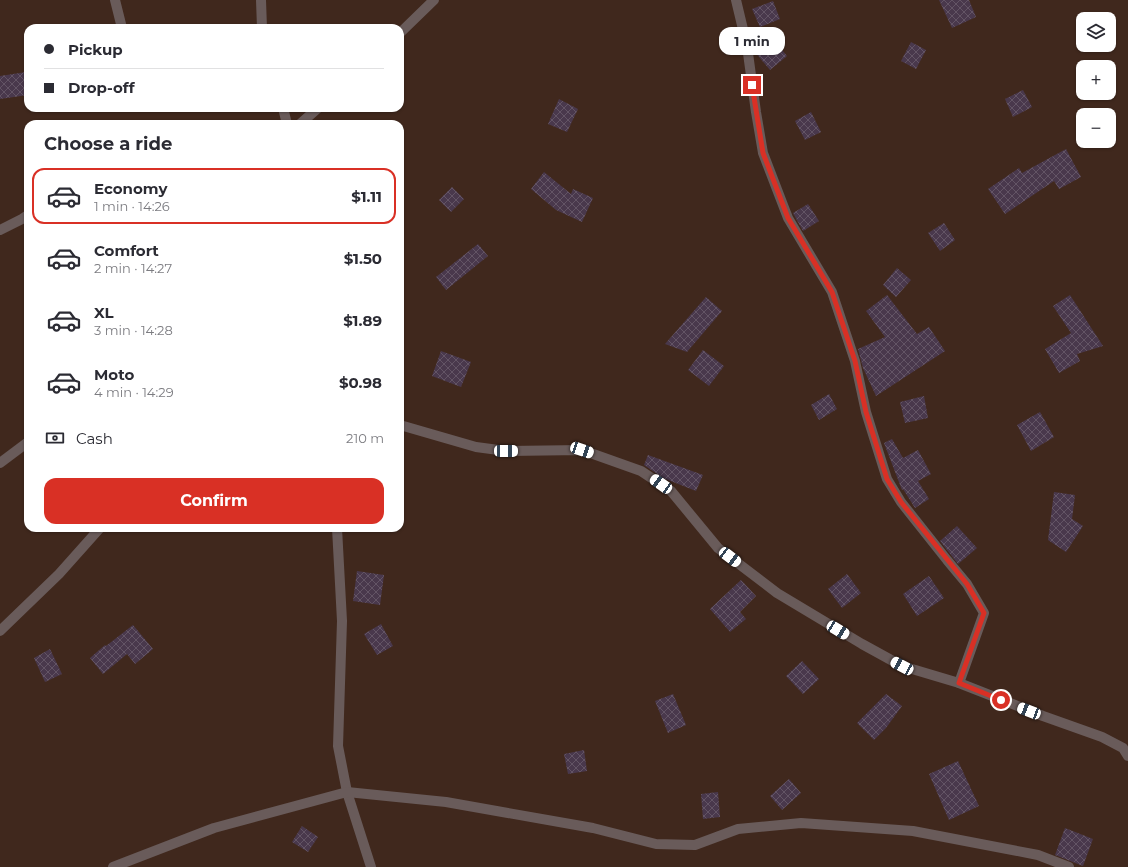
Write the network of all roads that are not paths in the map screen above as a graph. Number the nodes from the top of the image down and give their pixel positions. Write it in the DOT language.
graph roads {
  1 [pos="115,0"];
  2 [pos="262,0"];
  3 [pos="434,0"];
  4 [pos="736,0"];
  5 [pos="121,24"];
  6 [pos="262,24"];
  7 [pos="404,29"];
  8 [pos="314,112"];
  9 [pos="304,120"];
  10 [pos="24,218"];
  11 [pos="0,230"];
  12 [pos="404,426"];
  13 [pos="24,445"];
  14 [pos="0,464"];
  15 [pos="96,532"];
  16 [pos="337,532"];
  17 [pos="0,631"];
  18 [pos="959,683"];
  19 [pos="1128,756"];
  20 [pos="347,792"];
  21 [pos="113,867"];
  22 [pos="371,867"];
  23 [pos="1070,867"];
  1 -- 5 [label="street"];
  2 -- 6 [label="street"];
  3 -- 7 [label="street"];
  4 -- 18 [label="street"];
  8 -- 9 [label="street"];
  10 -- 11 [label="street"];
  12 -- 18 [label="street"];
  13 -- 14 [label="street"];
  15 -- 17 [label="street"];
  16 -- 20 [label="street"];
  18 -- 19 [label="street"];
  20 -- 21 [label="street"];
  20 -- 22 [label="street"];
  20 -- 23 [label="street"];
}
